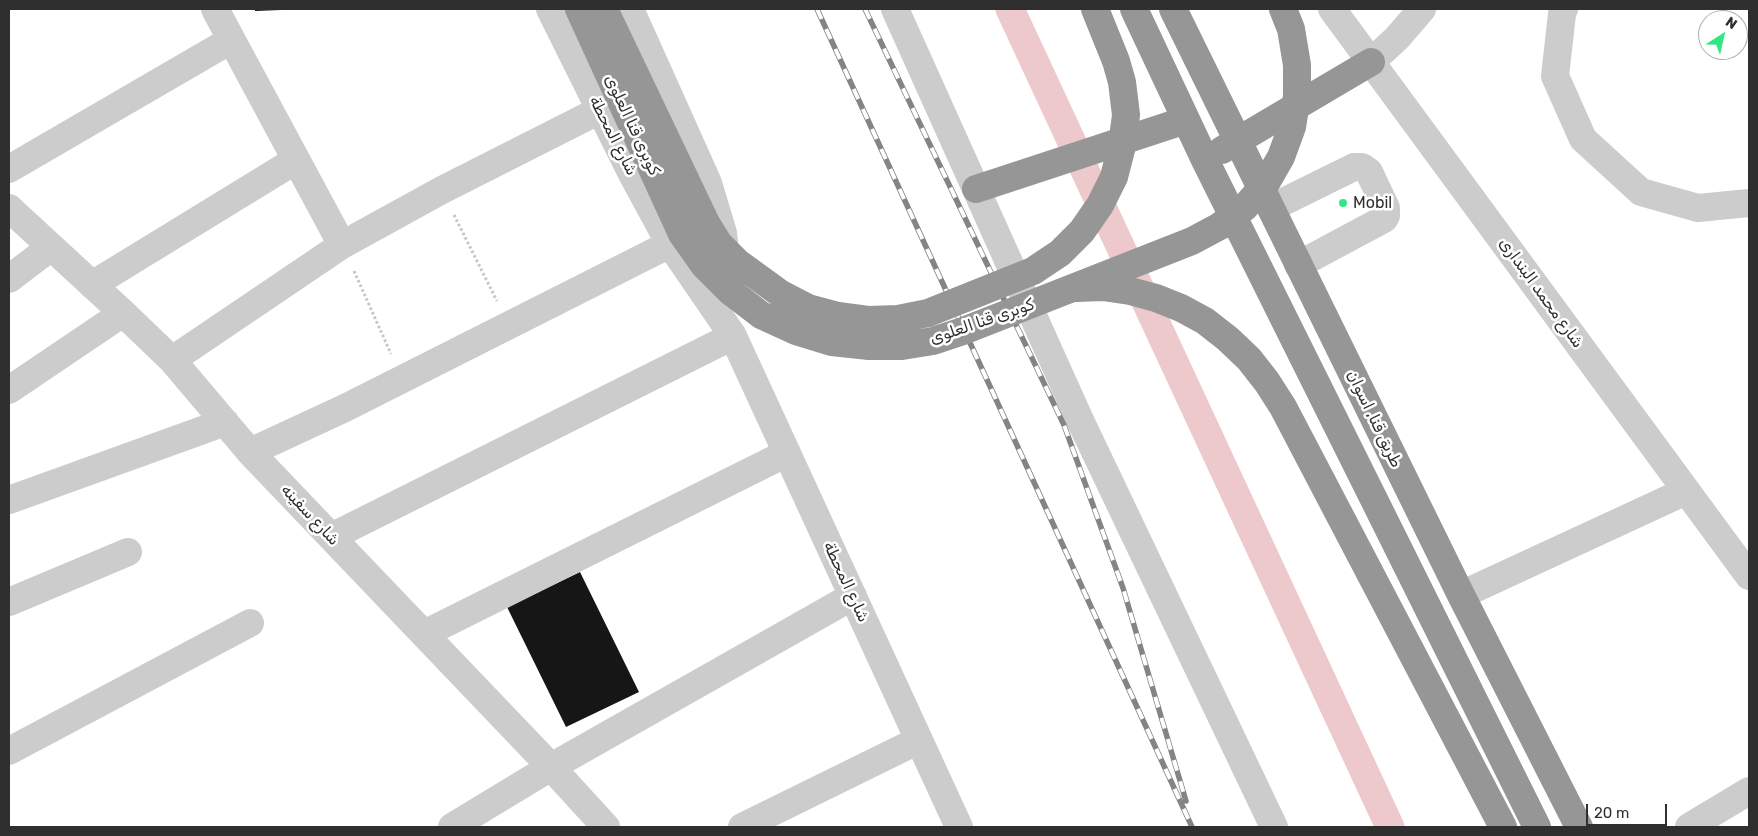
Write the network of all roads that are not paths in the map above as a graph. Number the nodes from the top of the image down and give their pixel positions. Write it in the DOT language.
graph roads {
  1 [pos="215,9"];
  2 [pos="550,9"];
  3 [pos="578,9"];
  4 [pos="604,9"];
  5 [pos="630,9"];
  6 [pos="895,9"];
  7 [pos="1095,9"];
  8 [pos="1134,9"];
  9 [pos="1173,9"];
  10 [pos="1283,9"];
  11 [pos="1422,9"];
  12 [pos="1564,9"];
  13 [pos="1342,13"];
  14 [pos="231,40"];
  15 [pos="1371,62"];
  16 [pos="600,110"];
  17 [pos="1186,120"];
  18 [pos="1238,141"];
  19 [pos="296,160"];
  20 [pos="1205,160"];
  21 [pos="9,169"];
  22 [pos="976,189"];
  23 [pos="1749,203"];
  24 [pos="9,208"];
  25 [pos="1271,208"];
  26 [pos="1238,225"];
  27 [pos="670,244"];
  28 [pos="342,245"];
  29 [pos="51,247"];
  30 [pos="1298,265"];
  31 [pos="9,280"];
  32 [pos="1266,282"];
  33 [pos="92,285"];
  34 [pos="1076,288"];
  35 [pos="123,313"];
  36 [pos="733,336"];
  37 [pos="172,360"];
  38 [pos="9,390"];
  39 [pos="225,422"];
  40 [pos="250,452"];
  41 [pos="787,453"];
  42 [pos="1686,491"];
  43 [pos="9,500"];
  44 [pos="331,537"];
  45 [pos="128,552"];
  46 [pos="1747,570"];
  47 [pos="1461,595"];
  48 [pos="853,596"];
  49 [pos="9,602"];
  50 [pos="250,622"];
  51 [pos="424,634"];
  52 [pos="919,740"];
  53 [pos="9,751"];
  54 [pos="551,767"];
  55 [pos="1749,791"];
  56 [pos="452,827"];
  57 [pos="606,827"];
  58 [pos="742,827"];
  59 [pos="959,827"];
  60 [pos="1274,827"];
  61 [pos="1503,827"];
  62 [pos="1538,827"];
  63 [pos="1579,827"];
  64 [pos="1689,827"];
  1 -- 14 [label="street"];
  2 -- 16 [label="street, شارع المحطة"];
  3 -- 34 [label="highway, كوبرى قنا العلوى, bridge"];
  4 -- 7 [label="highway, كوبرى قنا العلوى, bridge"];
  5 -- 36 [label="street, شارع المحطة"];
  6 -- 22 [label="street"];
  8 -- 17 [label="highway"];
  9 -- 18 [label="highway, طريق قنا, اسوان"];
  10 -- 34 [label="highway, كوبرى قنا العلوى, bridge"];
  11 -- 15 [label="street"];
  12 -- 23 [label="street"];
  13 -- 15 [label="street, شارع محمد البندارى"];
  14 -- 19 [label="street"];
  14 -- 21 [label="street"];
  15 -- 18 [label="highway"];
  15 -- 42 [label="street, شارع محمد البندارى"];
  16 -- 27 [label="street, شارع المحطة"];
  16 -- 28 [label="street"];
  17 -- 20 [label="highway"];
  17 -- 22 [label="highway"];
  18 -- 20 [label="highway"];
  18 -- 25 [label="highway, طريق قنا, اسوان"];
  19 -- 28 [label="street"];
  19 -- 33 [label="street"];
  20 -- 26 [label="highway"];
  22 -- 60 [label="street"];
  24 -- 29 [label="street, شارع سفينه"];
  25 -- 26 [label="highway"];
  25 -- 30 [label="highway, طريق قنا, اسوان"];
  25 -- 30 [label="street"];
  26 -- 32 [label="highway"];
  27 -- 36 [label="street, شارع المحطة"];
  27 -- 40 [label="street"];
  28 -- 37 [label="street"];
  29 -- 31 [label="street"];
  29 -- 33 [label="street, شارع سفينه"];
  30 -- 32 [label="highway"];
  30 -- 47 [label="highway, طريق قنا, اسوان"];
  32 -- 62 [label="highway"];
  33 -- 35 [label="street, شارع سفينه"];
  34 -- 61 [label="highway"];
  35 -- 37 [label="street, شارع سفينه"];
  35 -- 38 [label="street"];
  36 -- 41 [label="street, شارع المحطة"];
  36 -- 44 [label="street"];
  37 -- 39 [label="street, شارع سفينه"];
  39 -- 40 [label="street, شارع سفينه"];
  39 -- 43 [label="street"];
  40 -- 44 [label="street, شارع سفينه"];
  41 -- 48 [label="street, شارع المحطة"];
  41 -- 51 [label="street"];
  42 -- 46 [label="street, شارع محمد البندارى"];
  42 -- 47 [label="street"];
  44 -- 51 [label="street, شارع سفينه"];
  45 -- 49 [label="street"];
  47 -- 63 [label="highway, طريق قنا, اسوان"];
  48 -- 52 [label="street, شارع المحطة"];
  48 -- 54 [label="street"];
  50 -- 53 [label="street"];
  51 -- 54 [label="street, شارع سفينه"];
  52 -- 58 [label="street"];
  52 -- 59 [label="street, شارع المحطة"];
  54 -- 56 [label="street"];
  54 -- 57 [label="street, شارع سفينه"];
  55 -- 64 [label="street"];
}
